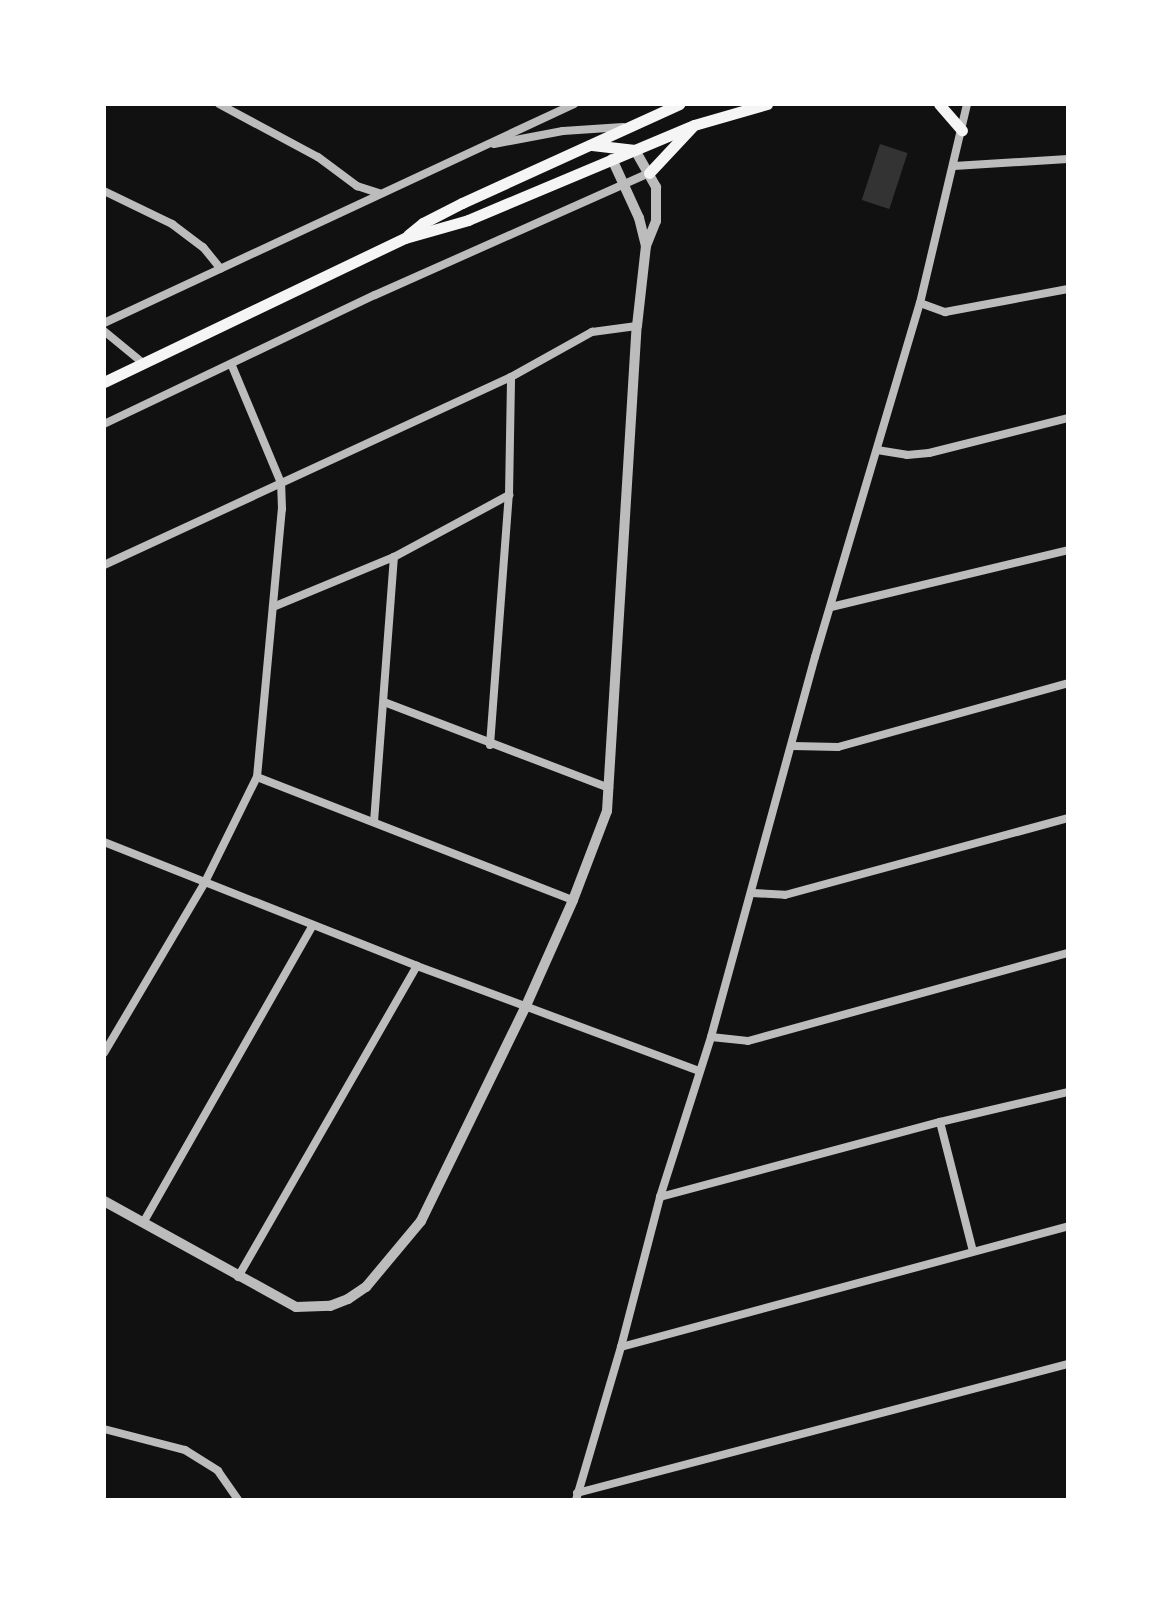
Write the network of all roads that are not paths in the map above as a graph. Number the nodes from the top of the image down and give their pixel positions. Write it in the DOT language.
graph roads {
  1 [pos="219,104"];
  2 [pos="574,104"];
  3 [pos="679,104"];
  4 [pos="767,104"];
  5 [pos="939,104"];
  6 [pos="967,104"];
  7 [pos="694,125"];
  8 [pos="626,128"];
  9 [pos="962,130"];
  10 [pos="588,145"];
  11 [pos="635,150"];
  12 [pos="614,153"];
  13 [pos="459,155"];
  14 [pos="1068,159"];
  15 [pos="954,166"];
  16 [pos="649,173"];
  17 [pos="625,184"];
  18 [pos="104,191"];
  19 [pos="380,193"];
  20 [pos="405,238"];
  21 [pos="646,246"];
  22 [pos="221,269"];
  23 [pos="1068,289"];
  24 [pos="920,303"];
  25 [pos="104,323"];
  26 [pos="637,326"];
  27 [pos="104,331"];
  28 [pos="143,363"];
  29 [pos="232,366"];
  30 [pos="511,377"];
  31 [pos="104,382"];
  32 [pos="1068,418"];
  33 [pos="104,424"];
  34 [pos="877,450"];
  35 [pos="281,483"];
  36 [pos="509,495"];
  37 [pos="1068,550"];
  38 [pos="394,557"];
  39 [pos="104,565"];
  40 [pos="273,607"];
  41 [pos="831,607"];
  42 [pos="1068,683"];
  43 [pos="384,702"];
  44 [pos="490,745"];
  45 [pos="793,746"];
  46 [pos="257,777"];
  47 [pos="609,788"];
  48 [pos="1068,818"];
  49 [pos="374,822"];
  50 [pos="104,842"];
  51 [pos="205,882"];
  52 [pos="752,893"];
  53 [pos="573,900"];
  54 [pos="313,925"];
  55 [pos="1068,953"];
  56 [pos="417,966"];
  57 [pos="525,1008"];
  58 [pos="711,1037"];
  59 [pos="104,1053"];
  60 [pos="699,1071"];
  61 [pos="1068,1092"];
  62 [pos="940,1122"];
  63 [pos="660,1197"];
  64 [pos="104,1201"];
  65 [pos="143,1223"];
  66 [pos="1068,1226"];
  67 [pos="973,1251"];
  68 [pos="238,1277"];
  69 [pos="621,1347"];
  70 [pos="1068,1364"];
  71 [pos="104,1429"];
  72 [pos="576,1497"];
  73 [pos="238,1500"];
  1 -- 19 [label="street"];
  2 -- 13 [label="street"];
  3 -- 8 [label="main road"];
  4 -- 7 [label="main road"];
  5 -- 9 [label="main road"];
  6 -- 9 [label="street"];
  7 -- 11 [label="main road"];
  7 -- 16 [label="main road"];
  8 -- 10 [label="main road"];
  8 -- 12 [label="main road"];
  8 -- 13 [label="street"];
  9 -- 15 [label="street"];
  10 -- 12 [label="main road"];
  10 -- 20 [label="main road"];
  11 -- 12 [label="main road"];
  11 -- 16 [label="street"];
  12 -- 17 [label="street"];
  12 -- 20 [label="main road"];
  13 -- 19 [label="street"];
  14 -- 15 [label="street"];
  15 -- 24 [label="street"];
  16 -- 17 [label="street"];
  16 -- 21 [label="street"];
  17 -- 21 [label="street"];
  17 -- 29 [label="street"];
  18 -- 22 [label="street"];
  19 -- 22 [label="street"];
  20 -- 28 [label="main road"];
  21 -- 26 [label="street"];
  22 -- 25 [label="street"];
  23 -- 24 [label="street"];
  24 -- 34 [label="street"];
  26 -- 30 [label="street"];
  26 -- 47 [label="street"];
  27 -- 28 [label="street"];
  28 -- 31 [label="main road"];
  29 -- 33 [label="street"];
  29 -- 35 [label="street"];
  30 -- 35 [label="street"];
  30 -- 36 [label="street"];
  32 -- 34 [label="street"];
  34 -- 41 [label="street"];
  35 -- 39 [label="street"];
  35 -- 40 [label="street"];
  36 -- 38 [label="street"];
  36 -- 44 [label="street"];
  37 -- 41 [label="street"];
  38 -- 40 [label="street"];
  38 -- 43 [label="street"];
  40 -- 46 [label="street"];
  41 -- 45 [label="street"];
  42 -- 45 [label="street"];
  43 -- 44 [label="street"];
  43 -- 49 [label="street"];
  44 -- 47 [label="street"];
  45 -- 52 [label="street"];
  46 -- 49 [label="street"];
  46 -- 51 [label="street"];
  47 -- 53 [label="street"];
  48 -- 52 [label="street"];
  49 -- 53 [label="street"];
  50 -- 51 [label="street"];
  51 -- 54 [label="street"];
  51 -- 59 [label="street"];
  52 -- 58 [label="street"];
  53 -- 57 [label="street"];
  54 -- 56 [label="street"];
  54 -- 65 [label="street"];
  55 -- 58 [label="street"];
  56 -- 57 [label="street"];
  56 -- 68 [label="street"];
  57 -- 60 [label="street"];
  57 -- 68 [label="street"];
  58 -- 60 [label="street"];
  60 -- 63 [label="street"];
  61 -- 62 [label="street"];
  62 -- 63 [label="street"];
  62 -- 67 [label="street"];
  63 -- 69 [label="street"];
  64 -- 65 [label="street"];
  65 -- 68 [label="street"];
  66 -- 67 [label="street"];
  67 -- 69 [label="street"];
  69 -- 72 [label="street"];
  70 -- 72 [label="street"];
  71 -- 73 [label="street"];
}
